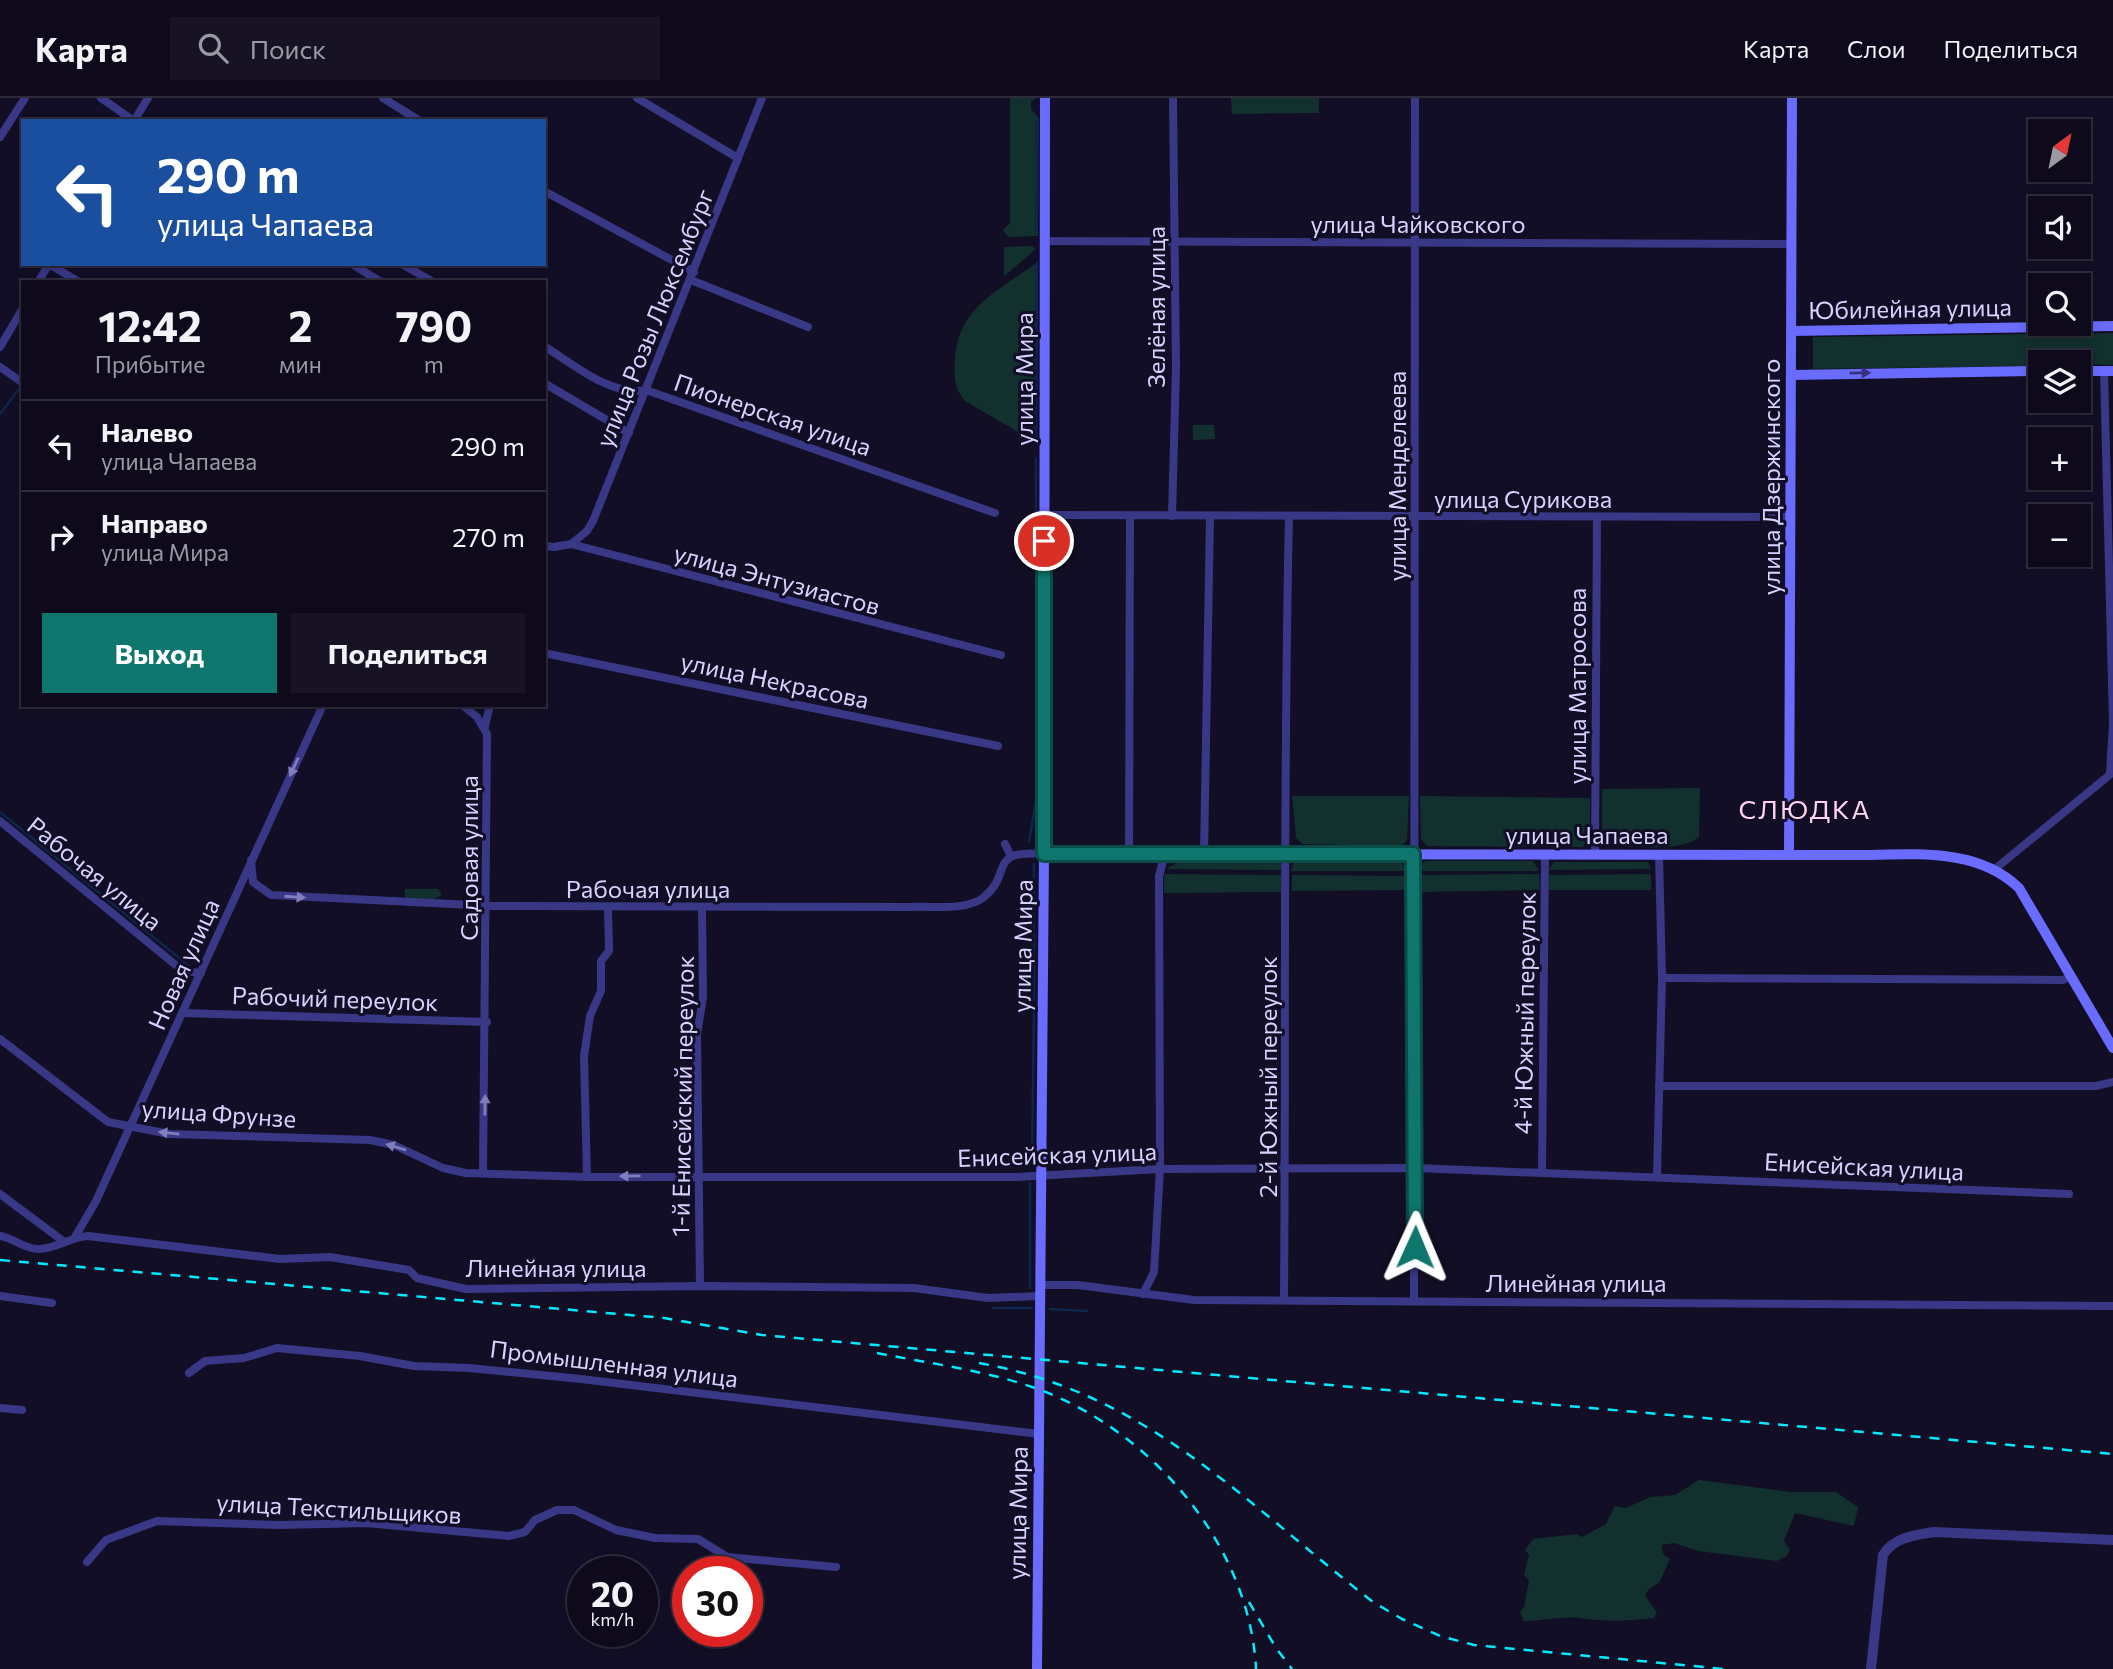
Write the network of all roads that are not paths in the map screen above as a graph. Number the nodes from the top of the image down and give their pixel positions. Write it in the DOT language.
graph roads {
  1 [pos="24,98"];
  2 [pos="101,98"];
  3 [pos="148,98"];
  4 [pos="383,98"];
  5 [pos="637,98"];
  6 [pos="762,98"];
  7 [pos="1045,98"];
  8 [pos="1173,98"];
  9 [pos="1415,98"];
  10 [pos="1792,98"];
  11 [pos="131,119"];
  12 [pos="135,119"];
  13 [pos="417,119"];
  14 [pos="0,137"];
  15 [pos="738,158"];
  16 [pos="546,192"];
  17 [pos="1044,241"];
  18 [pos="1174,242"];
  19 [pos="1415,242"];
  20 [pos="1792,244"];
  21 [pos="52,266"];
  22 [pos="355,266"];
  23 [pos="405,266"];
  24 [pos="692,276"];
  25 [pos="76,280"];
  26 [pos="378,280"];
  27 [pos="430,280"];
  28 [pos="21,311"];
  29 [pos="2113,326"];
  30 [pos="808,327"];
  31 [pos="1791,331"];
  32 [pos="0,347"];
  33 [pos="546,347"];
  34 [pos="0,367"];
  35 [pos="2108,371"];
  36 [pos="2028,372"];
  37 [pos="1791,375"];
  38 [pos="21,382"];
  39 [pos="546,384"];
  40 [pos="646,390"];
  41 [pos="629,433"];
  42 [pos="995,513"];
  43 [pos="1044,515"];
  44 [pos="1130,516"];
  45 [pos="1172,516"];
  46 [pos="1210,516"];
  47 [pos="1289,517"];
  48 [pos="1414,517"];
  49 [pos="1597,517"];
  50 [pos="1791,517"];
  51 [pos="571,544"];
  52 [pos="546,546"];
  53 [pos="554,547"];
  54 [pos="546,553"];
  55 [pos="546,653"];
  56 [pos="1001,655"];
  57 [pos="322,707"];
  58 [pos="464,707"];
  59 [pos="490,707"];
  60 [pos="485,726"];
  61 [pos="998,746"];
  62 [pos="2111,773"];
  63 [pos="0,821"];
  64 [pos="1005,844"];
  65 [pos="1044,854"];
  66 [pos="1129,854"];
  67 [pos="1165,854"];
  68 [pos="1204,854"];
  69 [pos="1288,854"];
  70 [pos="1413,854"];
  71 [pos="1545,855"];
  72 [pos="1595,855"];
  73 [pos="1659,855"];
  74 [pos="1789,855"];
  75 [pos="1011,856"];
  76 [pos="251,860"];
  77 [pos="1995,869"];
  78 [pos="487,902"];
  79 [pos="608,907"];
  80 [pos="702,908"];
  81 [pos="201,973"];
  82 [pos="2071,976"];
  83 [pos="1662,978"];
  84 [pos="182,1013"];
  85 [pos="486,1022"];
  86 [pos="0,1039"];
  87 [pos="2113,1048"];
  88 [pos="2113,1082"];
  89 [pos="1659,1086"];
  90 [pos="130,1127"];
  91 [pos="1416,1168"];
  92 [pos="1160,1169"];
  93 [pos="1285,1170"];
  94 [pos="1542,1171"];
  95 [pos="459,1172"];
  96 [pos="483,1173"];
  97 [pos="1040,1175"];
  98 [pos="1657,1175"];
  99 [pos="698,1176"];
  100 [pos="587,1177"];
  101 [pos="0,1194"];
  102 [pos="2068,1195"];
  103 [pos="0,1236"];
  104 [pos="75,1237"];
  105 [pos="62,1241"];
  106 [pos="700,1286"];
  107 [pos="1040,1290"];
  108 [pos="1143,1294"];
  109 [pos="0,1296"];
  110 [pos="1284,1299"];
  111 [pos="1414,1300"];
  112 [pos="52,1303"];
  113 [pos="2113,1306"];
  114 [pos="189,1374"];
  115 [pos="0,1408"];
  116 [pos="22,1410"];
  117 [pos="1039,1434"];
  118 [pos="2113,1540"];
  119 [pos="87,1562"];
  120 [pos="836,1567"];
  121 [pos="1037,1669"];
  122 [pos="1871,1669"];
  1 -- 14 [label="street"];
  2 -- 11 [label="street"];
  3 -- 12 [label="street"];
  4 -- 13 [label="street"];
  5 -- 15 [label="street"];
  6 -- 15 [label="street, улица Розы Люксембург"];
  7 -- 17 [label="main road, улица Мира"];
  8 -- 18 [label="street, Зелёная улица"];
  9 -- 19 [label="street, улица Менделеева"];
  10 -- 20 [label="main road, улица Дзержинского"];
  15 -- 24 [label="street, улица Розы Люксембург"];
  16 -- 24 [label="street"];
  17 -- 18 [label="street, улица Чайковского"];
  17 -- 43 [label="main road, улица Мира"];
  18 -- 19 [label="street, улица Чайковского"];
  18 -- 45 [label="street, Зелёная улица"];
  19 -- 20 [label="street, улица Чайковского"];
  19 -- 48 [label="street, улица Менделеева"];
  20 -- 31 [label="main road, улица Дзержинского"];
  21 -- 25 [label="street"];
  22 -- 26 [label="street"];
  23 -- 27 [label="street"];
  24 -- 30 [label="street"];
  24 -- 40 [label="street, улица Розы Люксембург"];
  28 -- 32 [label="street"];
  29 -- 31 [label="main road, Юбилейная улица"];
  31 -- 37 [label="main road, улица Дзержинского"];
  33 -- 40 [label="street, Пионерская улица"];
  34 -- 38 [label="street"];
  35 -- 62 [label="street"];
  37 -- 36 [label="main road, one-way"];
  37 -- 50 [label="main road, улица Дзержинского"];
  39 -- 41 [label="street"];
  40 -- 41 [label="street, улица Розы Люксембург"];
  40 -- 42 [label="street, Пионерская улица"];
  41 -- 51 [label="street, улица Розы Люксембург"];
  43 -- 44 [label="street, улица Сурикова"];
  43 -- 65 [label="main road, улица Мира"];
  44 -- 45 [label="street, улица Сурикова"];
  44 -- 66 [label="street"];
  45 -- 46 [label="street, улица Сурикова"];
  46 -- 47 [label="street, улица Сурикова"];
  46 -- 68 [label="street"];
  47 -- 48 [label="street, улица Сурикова"];
  47 -- 69 [label="street, 2-й Южный переулок"];
  48 -- 49 [label="street, улица Сурикова"];
  48 -- 70 [label="street, улица Менделеева"];
  49 -- 50 [label="street, улица Сурикова"];
  49 -- 72 [label="street, улица Матросова"];
  50 -- 74 [label="main road, улица Дзержинского"];
  51 -- 53 [label="street, улица Энтузиастов"];
  51 -- 56 [label="street, улица Энтузиастов"];
  52 -- 53 [label="street, улица Энтузиастов"];
  53 -- 54 [label="street"];
  55 -- 61 [label="street, улица Некрасова"];
  57 -- 76 [label="street, Новая улица, one-way"];
  58 -- 60 [label="street"];
  59 -- 60 [label="street"];
  60 -- 78 [label="street, Садовая улица"];
  62 -- 77 [label="street"];
  63 -- 81 [label="street, Рабочая улица"];
  64 -- 75 [label="street"];
  65 -- 66 [label="main road, улица Чапаева"];
  65 -- 75 [label="street"];
  65 -- 97 [label="main road, улица Мира"];
  66 -- 67 [label="main road, улица Чапаева"];
  67 -- 68 [label="main road, улица Чапаева"];
  67 -- 92 [label="street"];
  68 -- 69 [label="main road, улица Чапаева"];
  69 -- 70 [label="main road, улица Чапаева"];
  69 -- 93 [label="street, 2-й Южный переулок"];
  70 -- 71 [label="main road, улица Чапаева"];
  70 -- 91 [label="street, улица Менделеева"];
  71 -- 72 [label="main road, улица Чапаева"];
  71 -- 94 [label="street, 4-й Южный переулок"];
  72 -- 73 [label="main road, улица Чапаева"];
  73 -- 74 [label="main road, улица Чапаева"];
  73 -- 83 [label="street"];
  74 -- 77 [label="main road, улица Чапаева"];
  75 -- 80 [label="street, Рабочая улица"];
  76 -- 78 [label="street, Рабочая улица, one-way"];
  76 -- 81 [label="street, Новая улица"];
  77 -- 82 [label="main road, улица Чапаева"];
  78 -- 79 [label="street, Рабочая улица"];
  78 -- 85 [label="street, Садовая улица"];
  79 -- 80 [label="street, Рабочая улица"];
  79 -- 100 [label="street"];
  80 -- 99 [label="street, 1-й Енисейский переулок"];
  81 -- 84 [label="street, Новая улица"];
  82 -- 83 [label="street"];
  82 -- 87 [label="main road, улица Чапаева"];
  83 -- 89 [label="street"];
  84 -- 85 [label="street, Рабочий переулок"];
  84 -- 90 [label="street, Новая улица"];
  96 -- 85 [label="street, Садовая улица, one-way"];
  86 -- 90 [label="street, улица Фрунзе"];
  88 -- 89 [label="street"];
  89 -- 98 [label="street"];
  95 -- 90 [label="street, улица Фрунзе, one-way"];
  90 -- 104 [label="street, Новая улица"];
  91 -- 93 [label="street, Енисейская улица"];
  91 -- 94 [label="street, Енисейская улица"];
  91 -- 111 [label="street, улица Менделеева"];
  92 -- 93 [label="street, Енисейская улица"];
  92 -- 97 [label="street, Енисейская улица"];
  92 -- 108 [label="street"];
  93 -- 110 [label="street, 2-й Южный переулок"];
  94 -- 98 [label="street, Енисейская улица"];
  95 -- 96 [label="street, Енисейская улица"];
  96 -- 100 [label="street, Енисейская улица"];
  97 -- 99 [label="street, Енисейская улица"];
  97 -- 107 [label="main road, улица Мира"];
  98 -- 102 [label="street, Енисейская улица"];
  99 -- 100 [label="street, Енисейская улица, one-way"];
  99 -- 106 [label="street, 1-й Енисейский переулок"];
  101 -- 105 [label="street"];
  103 -- 105 [label="street, Линейная улица"];
  104 -- 105 [label="street, Линейная улица"];
  104 -- 106 [label="street, Линейная улица"];
  106 -- 107 [label="street, Линейная улица"];
  107 -- 108 [label="street, Линейная улица"];
  107 -- 117 [label="main road, улица Мира"];
  108 -- 110 [label="street, Линейная улица"];
  109 -- 112 [label="street"];
  110 -- 111 [label="street, Линейная улица"];
  111 -- 113 [label="street, Линейная улица"];
  114 -- 117 [label="street, Промышленная улица"];
  115 -- 116 [label="street"];
  117 -- 121 [label="main road, улица Мира"];
  118 -- 122 [label="street"];
  119 -- 120 [label="street, улица Текстильщиков"];
}
